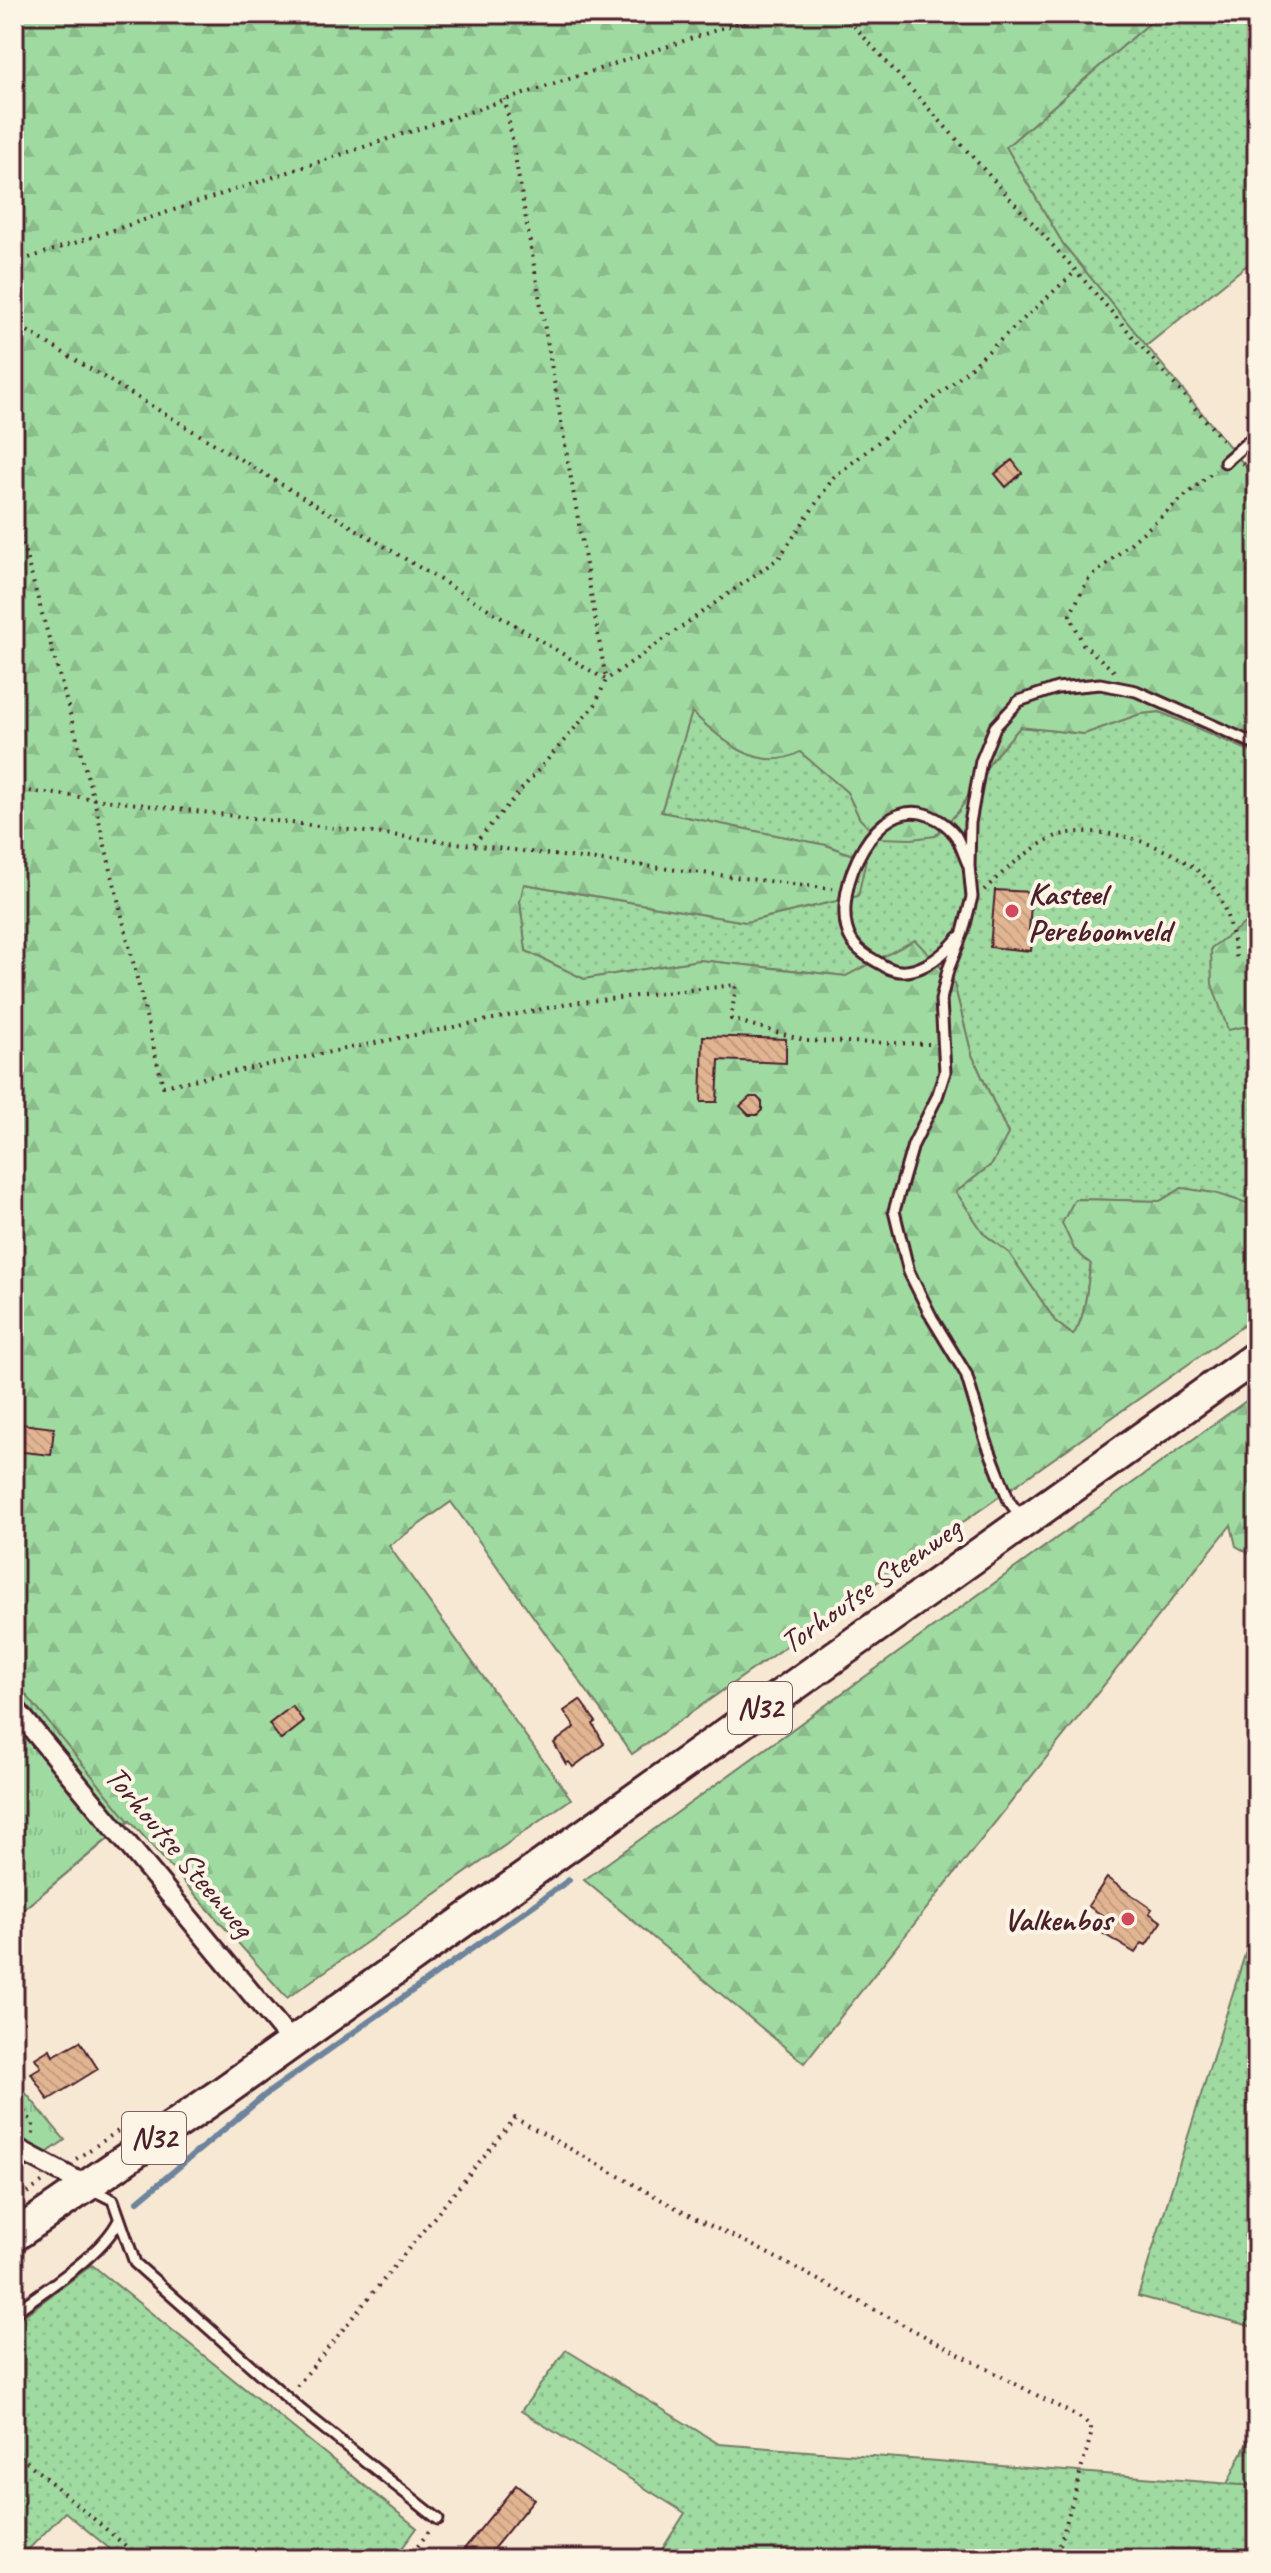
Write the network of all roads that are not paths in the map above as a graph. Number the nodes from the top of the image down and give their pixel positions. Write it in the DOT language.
graph roads {
  1 [pos="1257,434"];
  2 [pos="1225,462"];
  3 [pos="1257,745"];
  4 [pos="969,866"];
  5 [pos="963,932"];
  6 [pos="1257,1356"];
  7 [pos="1023,1520"];
  8 [pos="14,1707"];
  9 [pos="291,2041"];
  10 [pos="14,2147"];
  11 [pos="87,2186"];
  12 [pos="119,2220"];
  13 [pos="14,2236"];
  14 [pos="14,2313"];
  15 [pos="438,2519"];
  1 -- 2 [label="lane"];
  3 -- 4 [label="lane"];
  4 -- 5 [label="lane"];
  4 -- 5 [label="lane"];
  5 -- 7 [label="lane"];
  6 -- 7 [label="main road, Torhoutse Steenweg / N32"];
  7 -- 9 [label="main road, Torhoutse Steenweg / N32"];
  8 -- 9 [label="street, Torhoutse Steenweg"];
  9 -- 11 [label="main road, Torhoutse Steenweg / N32"];
  10 -- 11 [label="street"];
  11 -- 12 [label="lane"];
  11 -- 13 [label="main road, Torhoutse Steenweg / N32"];
  12 -- 14 [label="lane"];
  12 -- 15 [label="lane"];
}
